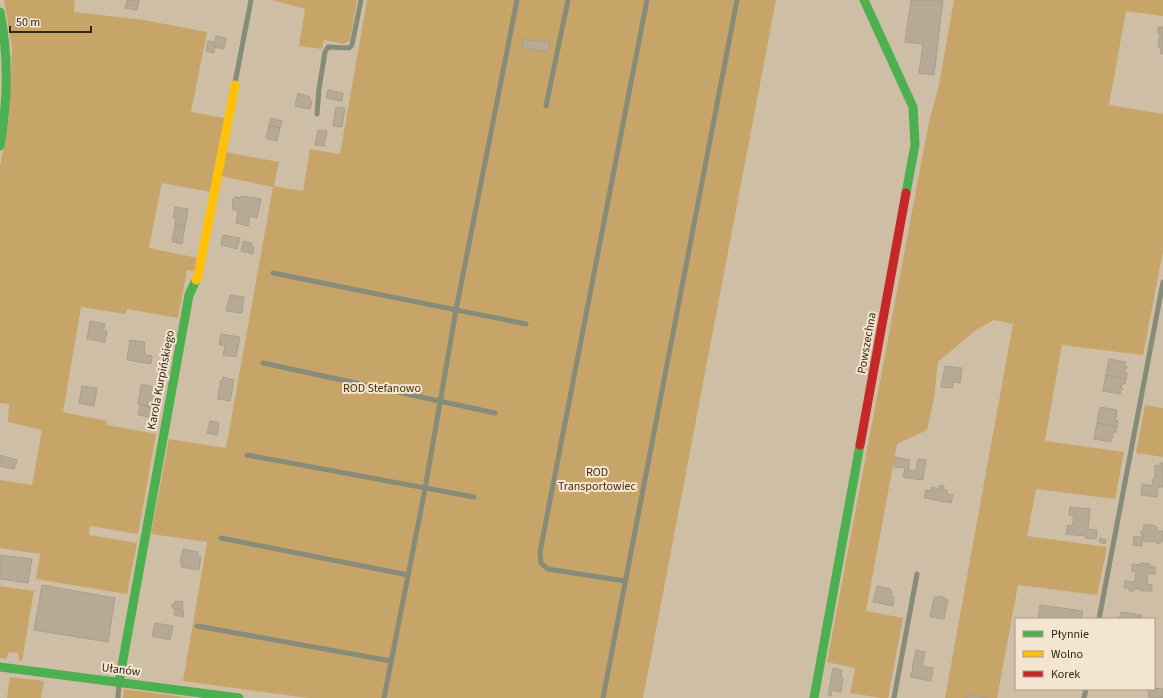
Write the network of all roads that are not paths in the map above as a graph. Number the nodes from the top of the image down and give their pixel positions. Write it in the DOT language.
graph roads {
  1 [pos="251,0"];
  2 [pos="360,0"];
  3 [pos="517,0"];
  4 [pos="568,0"];
  5 [pos="647,0"];
  6 [pos="737,0"];
  7 [pos="864,0"];
  8 [pos="0,12"];
  9 [pos="235,85"];
  10 [pos="546,106"];
  11 [pos="317,114"];
  12 [pos="0,146"];
  13 [pos="272,273"];
  14 [pos="1163,282"];
  15 [pos="456,310"];
  16 [pos="526,324"];
  17 [pos="263,363"];
  18 [pos="441,400"];
  19 [pos="495,413"];
  20 [pos="247,455"];
  21 [pos="425,489"];
  22 [pos="474,497"];
  23 [pos="221,538"];
  24 [pos="917,574"];
  25 [pos="408,575"];
  26 [pos="625,581"];
  27 [pos="1099,618"];
  28 [pos="197,626"];
  29 [pos="391,661"];
  30 [pos="0,667"];
  31 [pos="119,682"];
  32 [pos="207,696"];
  33 [pos="118,698"];
  34 [pos="238,698"];
  35 [pos="384,698"];
  36 [pos="603,698"];
  37 [pos="814,698"];
  38 [pos="894,698"];
  1 -- 9 [label="lane"];
  2 -- 11 [label="lane"];
  3 -- 15 [label="lane"];
  4 -- 10 [label="lane"];
  5 -- 26 [label="lane"];
  6 -- 26 [label="lane"];
  7 -- 37 [label="street, Powszechna"];
  8 -- 12 [label="street"];
  9 -- 31 [label="street, Karola Kurpińskiego"];
  13 -- 15 [label="lane"];
  14 -- 27 [label="lane"];
  15 -- 16 [label="lane"];
  15 -- 18 [label="lane"];
  17 -- 18 [label="lane"];
  18 -- 19 [label="lane"];
  18 -- 21 [label="lane"];
  20 -- 21 [label="lane"];
  21 -- 22 [label="lane"];
  21 -- 25 [label="lane"];
  23 -- 25 [label="lane"];
  24 -- 38 [label="lane"];
  25 -- 29 [label="lane"];
  26 -- 36 [label="lane"];
  28 -- 29 [label="lane"];
  29 -- 35 [label="lane"];
  30 -- 31 [label="street, Ułanów"];
  31 -- 32 [label="street, Ułanów"];
  31 -- 33 [label="lane"];
  32 -- 34 [label="street, Ułanów"];
}
